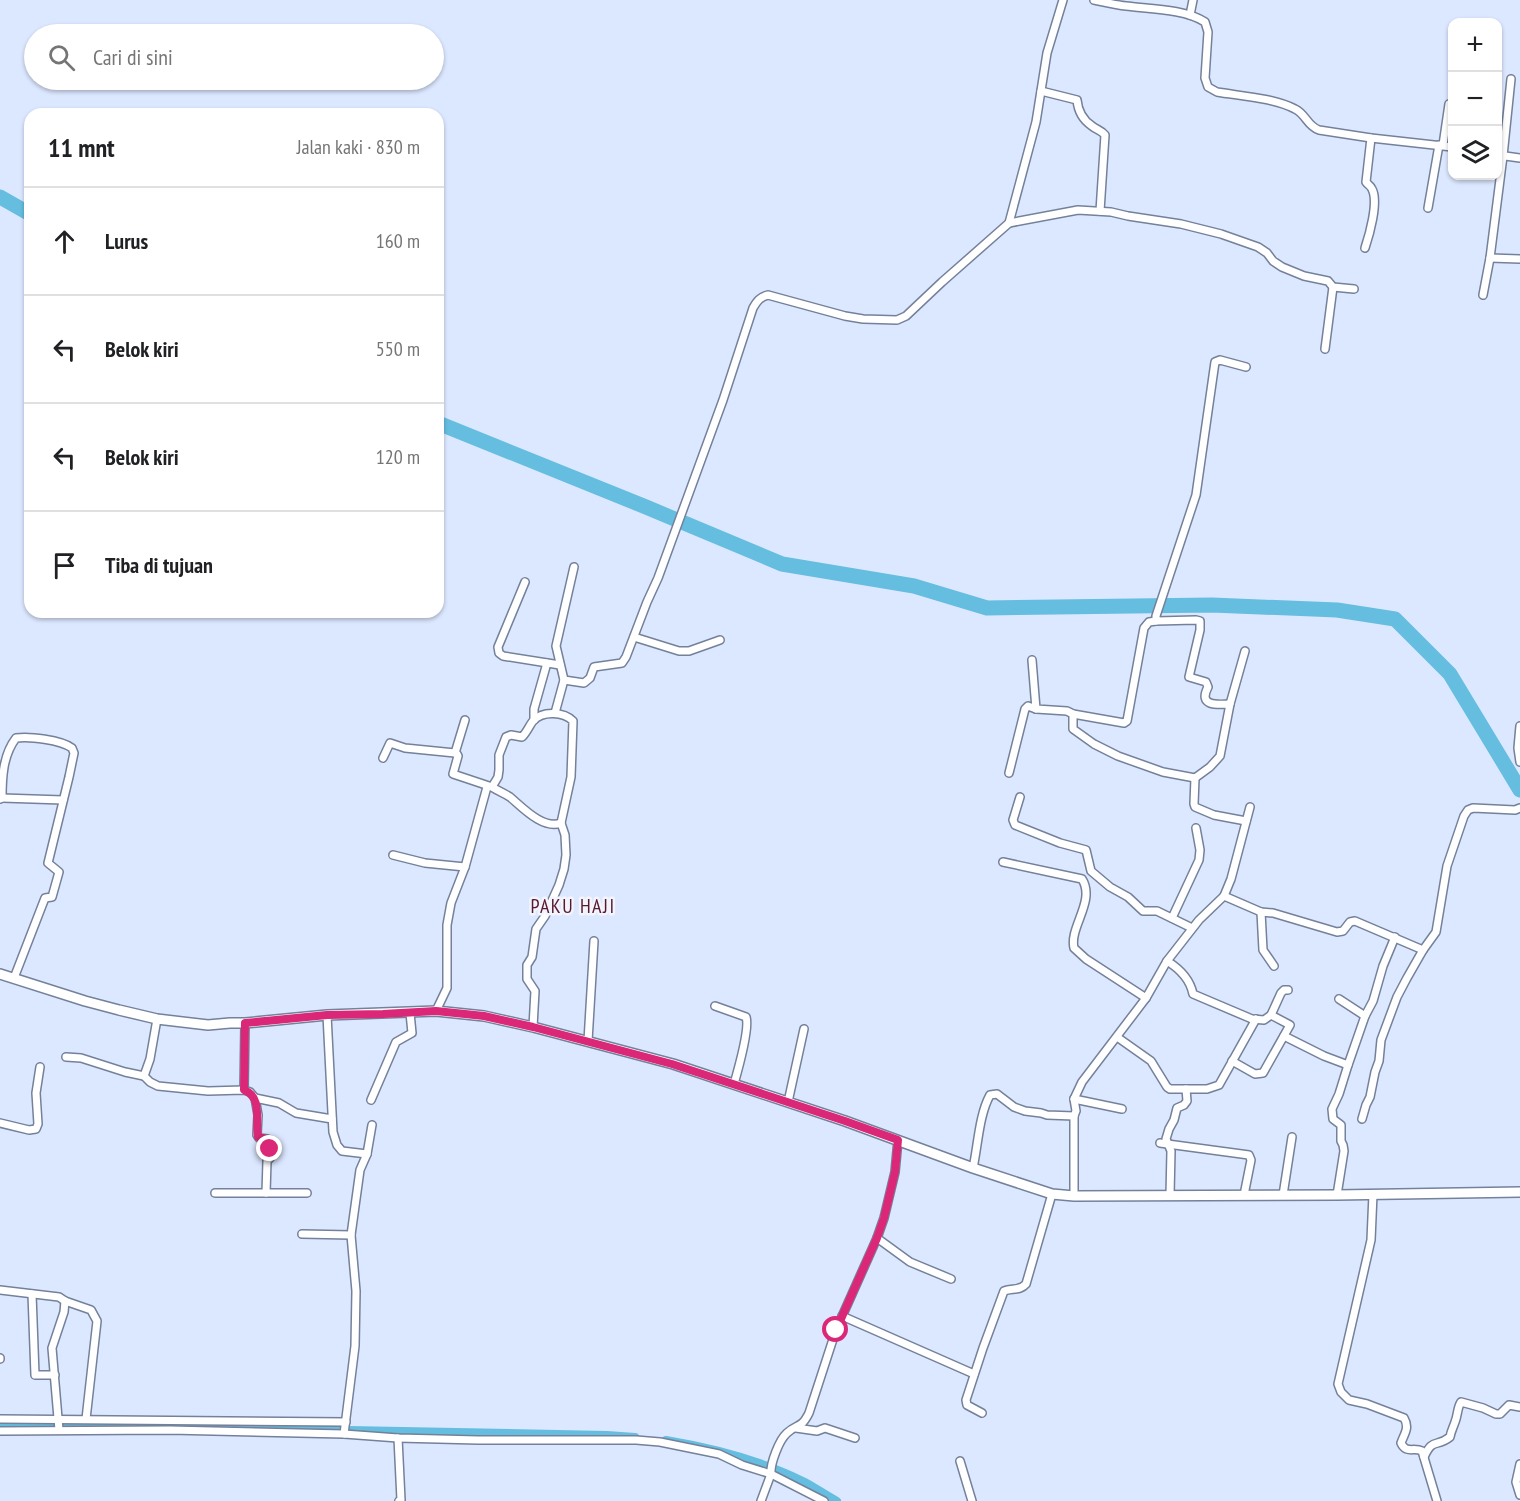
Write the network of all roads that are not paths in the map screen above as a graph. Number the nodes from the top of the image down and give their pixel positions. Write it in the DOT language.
graph roads {
  1 [pos="1063,0"];
  2 [pos="1094,0"];
  3 [pos="1193,0"];
  4 [pos="1190,15"];
  5 [pos="1511,79"];
  6 [pos="1041,91"];
  7 [pos="1448,109"];
  8 [pos="1371,138"];
  9 [pos="1502,141"];
  10 [pos="1441,145"];
  11 [pos="1448,146"];
  12 [pos="1502,155"];
  13 [pos="1520,158"];
  14 [pos="1498,180"];
  15 [pos="1428,208"];
  16 [pos="1100,211"];
  17 [pos="1009,223"];
  18 [pos="1365,248"];
  19 [pos="1490,258"];
  20 [pos="1520,259"];
  21 [pos="1333,287"];
  22 [pos="1353,289"];
  23 [pos="1483,296"];
  24 [pos="1325,349"];
  25 [pos="1245,367"];
  26 [pos="574,567"];
  27 [pos="525,582"];
  28 [pos="1156,618"];
  29 [pos="634,637"];
  30 [pos="720,640"];
  31 [pos="1245,651"];
  32 [pos="1032,660"];
  33 [pos="547,663"];
  34 [pos="560,665"];
  35 [pos="564,680"];
  36 [pos="1230,704"];
  37 [pos="1036,709"];
  38 [pos="555,713"];
  39 [pos="1073,714"];
  40 [pos="465,720"];
  41 [pos="534,720"];
  42 [pos="1520,726"];
  43 [pos="455,753"];
  44 [pos="383,758"];
  45 [pos="1520,762"];
  46 [pos="1009,773"];
  47 [pos="1195,778"];
  48 [pos="490,787"];
  49 [pos="1020,797"];
  50 [pos="1,799"];
  51 [pos="63,801"];
  52 [pos="1250,807"];
  53 [pos="1518,809"];
  54 [pos="1246,821"];
  55 [pos="561,823"];
  56 [pos="1196,828"];
  57 [pos="393,855"];
  58 [pos="1003,862"];
  59 [pos="465,867"];
  60 [pos="1091,871"];
  61 [pos="1086,885"];
  62 [pos="1224,896"];
  63 [pos="1262,912"];
  64 [pos="1172,918"];
  65 [pos="1192,928"];
  66 [pos="1395,938"];
  67 [pos="594,941"];
  68 [pos="1423,950"];
  69 [pos="1167,961"];
  70 [pos="1274,966"];
  71 [pos="0,974"];
  72 [pos="14,978"];
  73 [pos="1288,990"];
  74 [pos="1146,998"];
  75 [pos="1339,999"];
  76 [pos="715,1006"];
  77 [pos="436,1011"];
  78 [pos="410,1013"];
  79 [pos="327,1015"];
  80 [pos="1272,1015"];
  81 [pos="1365,1016"];
  82 [pos="157,1019"];
  83 [pos="1256,1019"];
  84 [pos="245,1023"];
  85 [pos="533,1027"];
  86 [pos="804,1029"];
  87 [pos="1284,1036"];
  88 [pos="1117,1037"];
  89 [pos="588,1041"];
  90 [pos="66,1058"];
  91 [pos="1232,1061"];
  92 [pos="1348,1065"];
  93 [pos="40,1067"];
  94 [pos="144,1076"];
  95 [pos="734,1084"];
  96 [pos="1186,1089"];
  97 [pos="244,1090"];
  98 [pos="255,1098"];
  99 [pos="1074,1099"];
  100 [pos="371,1100"];
  101 [pos="788,1102"];
  102 [pos="1122,1109"];
  103 [pos="1074,1116"];
  104 [pos="332,1119"];
  105 [pos="1362,1119"];
  106 [pos="0,1123"];
  107 [pos="372,1125"];
  108 [pos="1292,1137"];
  109 [pos="898,1140"];
  110 [pos="1164,1143"];
  111 [pos="367,1154"];
  112 [pos="973,1168"];
  113 [pos="1520,1192"];
  114 [pos="215,1193"];
  115 [pos="266,1193"];
  116 [pos="307,1193"];
  117 [pos="1052,1194"];
  118 [pos="1373,1194"];
  119 [pos="1170,1195"];
  120 [pos="1244,1195"];
  121 [pos="1283,1195"];
  122 [pos="1337,1195"];
  123 [pos="1074,1196"];
  124 [pos="302,1234"];
  125 [pos="351,1235"];
  126 [pos="877,1238"];
  127 [pos="951,1279"];
  128 [pos="0,1290"];
  129 [pos="32,1294"];
  130 [pos="65,1301"];
  131 [pos="842,1316"];
  132 [pos="975,1374"];
  133 [pos="55,1375"];
  134 [pos="1520,1407"];
  135 [pos="982,1413"];
  136 [pos="0,1419"];
  137 [pos="86,1419"];
  138 [pos="59,1424"];
  139 [pos="345,1428"];
  140 [pos="796,1428"];
  141 [pos="0,1431"];
  142 [pos="398,1438"];
  143 [pos="855,1438"];
  144 [pos="1424,1457"];
  145 [pos="960,1461"];
  146 [pos="1520,1464"];
  147 [pos="770,1472"];
  148 [pos="1520,1496"];
  149 [pos="399,1501"];
  150 [pos="761,1501"];
  151 [pos="824,1501"];
  152 [pos="972,1501"];
  153 [pos="1437,1501"];
  1 -- 6 [label="street"];
  2 -- 4 [label="street"];
  3 -- 4 [label="street"];
  4 -- 8 [label="street"];
  5 -- 9 [label="street"];
  6 -- 16 [label="street"];
  6 -- 17 [label="street"];
  7 -- 10 [label="street"];
  8 -- 10 [label="street"];
  8 -- 18 [label="street"];
  10 -- 11 [label="street"];
  10 -- 15 [label="street"];
  12 -- 13 [label="street"];
  14 -- 19 [label="street"];
  16 -- 17 [label="street"];
  16 -- 21 [label="street"];
  17 -- 29 [label="street"];
  19 -- 20 [label="street"];
  19 -- 23 [label="street"];
  21 -- 22 [label="street"];
  21 -- 24 [label="street"];
  25 -- 28 [label="street"];
  26 -- 34 [label="street"];
  27 -- 33 [label="street"];
  28 -- 36 [label="street"];
  28 -- 39 [label="street"];
  29 -- 30 [label="street"];
  29 -- 35 [label="street"];
  31 -- 36 [label="street"];
  32 -- 37 [label="street"];
  33 -- 34 [label="street"];
  33 -- 41 [label="street"];
  34 -- 35 [label="street"];
  35 -- 38 [label="street"];
  36 -- 47 [label="street"];
  37 -- 39 [label="street"];
  37 -- 46 [label="street"];
  38 -- 41 [label="street"];
  38 -- 55 [label="street"];
  39 -- 47 [label="street"];
  40 -- 43 [label="street"];
  41 -- 48 [label="street"];
  42 -- 45 [label="street"];
  43 -- 44 [label="street"];
  43 -- 48 [label="street"];
  47 -- 54 [label="street"];
  48 -- 55 [label="street"];
  48 -- 59 [label="street"];
  49 -- 60 [label="street"];
  50 -- 51 [label="street"];
  50 -- 51 [label="street"];
  51 -- 72 [label="street"];
  52 -- 54 [label="street"];
  53 -- 68 [label="street"];
  54 -- 62 [label="street"];
  55 -- 85 [label="street"];
  56 -- 64 [label="street"];
  57 -- 59 [label="street"];
  58 -- 61 [label="street"];
  59 -- 77 [label="street"];
  60 -- 61 [label="street"];
  60 -- 64 [label="street"];
  61 -- 74 [label="street"];
  62 -- 63 [label="street"];
  62 -- 65 [label="street"];
  63 -- 66 [label="street"];
  63 -- 70 [label="street"];
  64 -- 65 [label="street"];
  65 -- 69 [label="street"];
  66 -- 68 [label="street"];
  66 -- 81 [label="street"];
  67 -- 89 [label="street"];
  68 -- 105 [label="street"];
  69 -- 74 [label="street"];
  69 -- 83 [label="street"];
  71 -- 72 [label="street"];
  72 -- 82 [label="street"];
  73 -- 80 [label="street"];
  74 -- 88 [label="street"];
  75 -- 81 [label="street"];
  76 -- 95 [label="street"];
  77 -- 78 [label="street"];
  77 -- 85 [label="street"];
  78 -- 79 [label="street"];
  78 -- 100 [label="street"];
  79 -- 84 [label="street"];
  79 -- 104 [label="street"];
  80 -- 83 [label="street"];
  80 -- 87 [label="street"];
  81 -- 92 [label="street"];
  82 -- 84 [label="street"];
  82 -- 94 [label="street"];
  83 -- 91 [label="street"];
  84 -- 97 [label="street"];
  85 -- 89 [label="street"];
  86 -- 101 [label="street"];
  87 -- 91 [label="street"];
  87 -- 92 [label="street"];
  88 -- 96 [label="street"];
  88 -- 99 [label="street"];
  89 -- 95 [label="street"];
  90 -- 94 [label="street"];
  91 -- 96 [label="street"];
  92 -- 122 [label="street"];
  93 -- 106 [label="street"];
  94 -- 97 [label="street"];
  95 -- 101 [label="street"];
  96 -- 110 [label="street"];
  97 -- 98 [label="street"];
  98 -- 104 [label="street"];
  98 -- 115 [label="street"];
  99 -- 102 [label="street"];
  99 -- 103 [label="street"];
  101 -- 109 [label="street"];
  103 -- 112 [label="street"];
  103 -- 123 [label="street"];
  104 -- 111 [label="street"];
  107 -- 111 [label="street"];
  108 -- 121 [label="street"];
  109 -- 112 [label="street"];
  109 -- 126 [label="street"];
  110 -- 119 [label="street"];
  110 -- 120 [label="street"];
  111 -- 125 [label="street"];
  112 -- 117 [label="street"];
  113 -- 118 [label="street"];
  114 -- 115 [label="street"];
  115 -- 116 [label="street"];
  117 -- 123 [label="street"];
  117 -- 132 [label="street"];
  118 -- 122 [label="street"];
  118 -- 144 [label="street"];
  119 -- 120 [label="street"];
  119 -- 123 [label="street"];
  120 -- 121 [label="street"];
  121 -- 122 [label="street"];
  124 -- 125 [label="street"];
  125 -- 139 [label="street"];
  126 -- 127 [label="street"];
  126 -- 131 [label="street"];
  128 -- 129 [label="street"];
  129 -- 130 [label="street"];
  129 -- 133 [label="street"];
  130 -- 133 [label="street"];
  130 -- 137 [label="street"];
  131 -- 132 [label="street"];
  131 -- 140 [label="street"];
  132 -- 135 [label="street"];
  133 -- 138 [label="street"];
  134 -- 144 [label="street"];
  136 -- 138 [label="street"];
  137 -- 138 [label="street"];
  137 -- 139 [label="street"];
  138 -- 139 [label="street"];
  138 -- 141 [label="street"];
  139 -- 142 [label="street"];
  140 -- 143 [label="street"];
  140 -- 147 [label="street"];
  142 -- 147 [label="street"];
  142 -- 149 [label="street"];
  144 -- 153 [label="street"];
  145 -- 152 [label="street"];
  146 -- 148 [label="street"];
  147 -- 150 [label="street"];
  147 -- 151 [label="street"];
}
